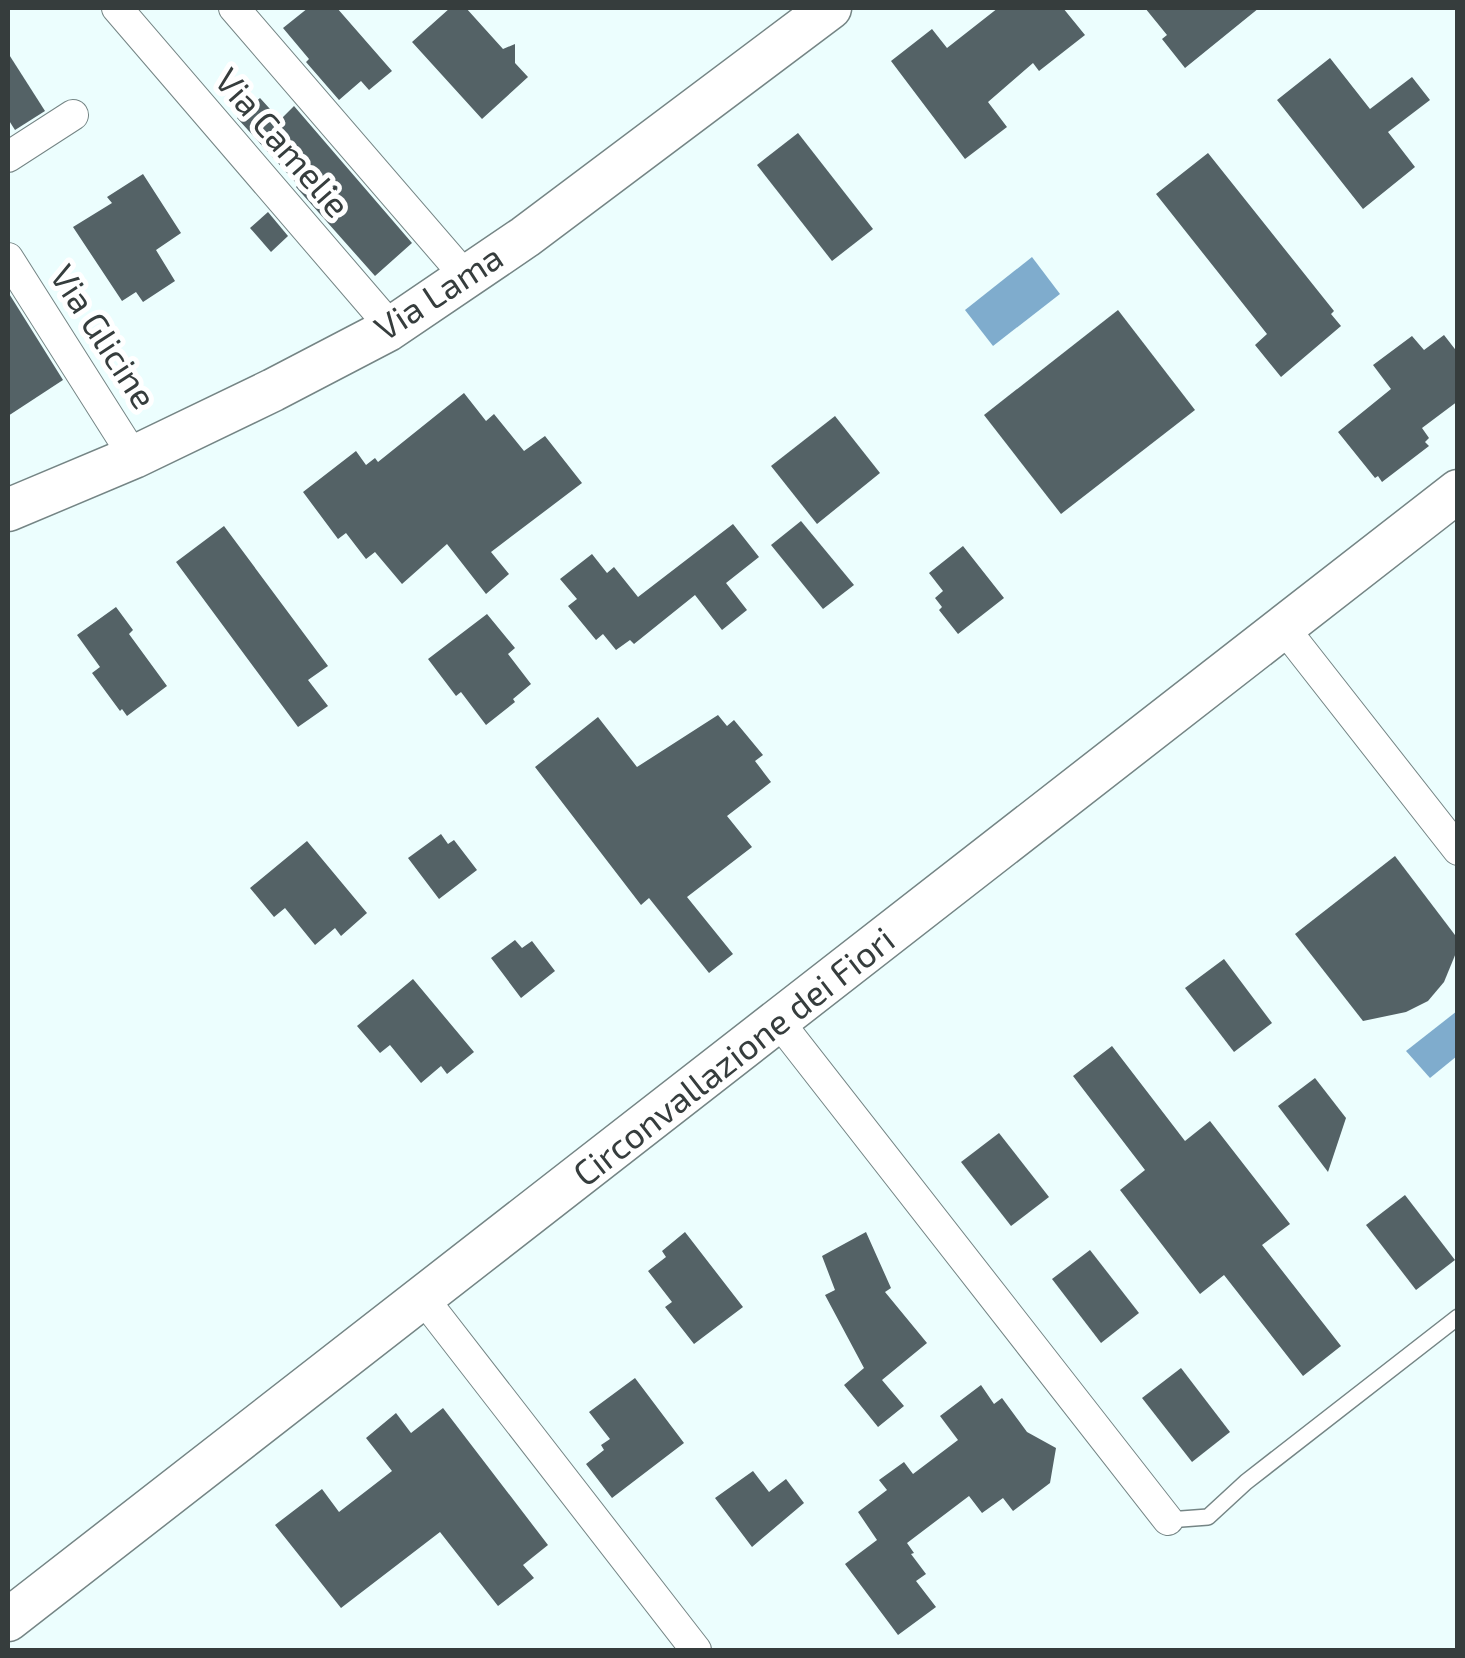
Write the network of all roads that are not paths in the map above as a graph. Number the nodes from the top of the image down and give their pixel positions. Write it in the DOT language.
graph roads {
  1 [pos="117,8"];
  2 [pos="234,8"];
  3 [pos="830,8"];
  4 [pos="73,116"];
  5 [pos="8,157"];
  6 [pos="8,258"];
  7 [pos="466,277"];
  8 [pos="391,327"];
  9 [pos="134,457"];
  10 [pos="1458,491"];
  11 [pos="8,510"];
  12 [pos="1284,628"];
  13 [pos="1458,850"];
  14 [pos="778,1022"];
  15 [pos="424,1298"];
  16 [pos="1458,1317"];
  17 [pos="1168,1520"];
  18 [pos="8,1620"];
  19 [pos="696,1650"];
  1 -- 8 [label="street, Via Camelie"];
  2 -- 7 [label="street"];
  3 -- 7 [label="street, Via Lama"];
  4 -- 5 [label="street"];
  6 -- 9 [label="street, Via Glicine"];
  7 -- 8 [label="street, Via Lama"];
  8 -- 9 [label="street, Via Lama"];
  9 -- 11 [label="street, Via Lama"];
  10 -- 12 [label="street, Circonvallazione dei Fiori"];
  12 -- 13 [label="street"];
  12 -- 14 [label="street, Circonvallazione dei Fiori"];
  14 -- 15 [label="street, Circonvallazione dei Fiori"];
  14 -- 17 [label="street"];
  15 -- 18 [label="street, Circonvallazione dei Fiori"];
  15 -- 19 [label="street"];
  16 -- 17 [label="lane"];
}
